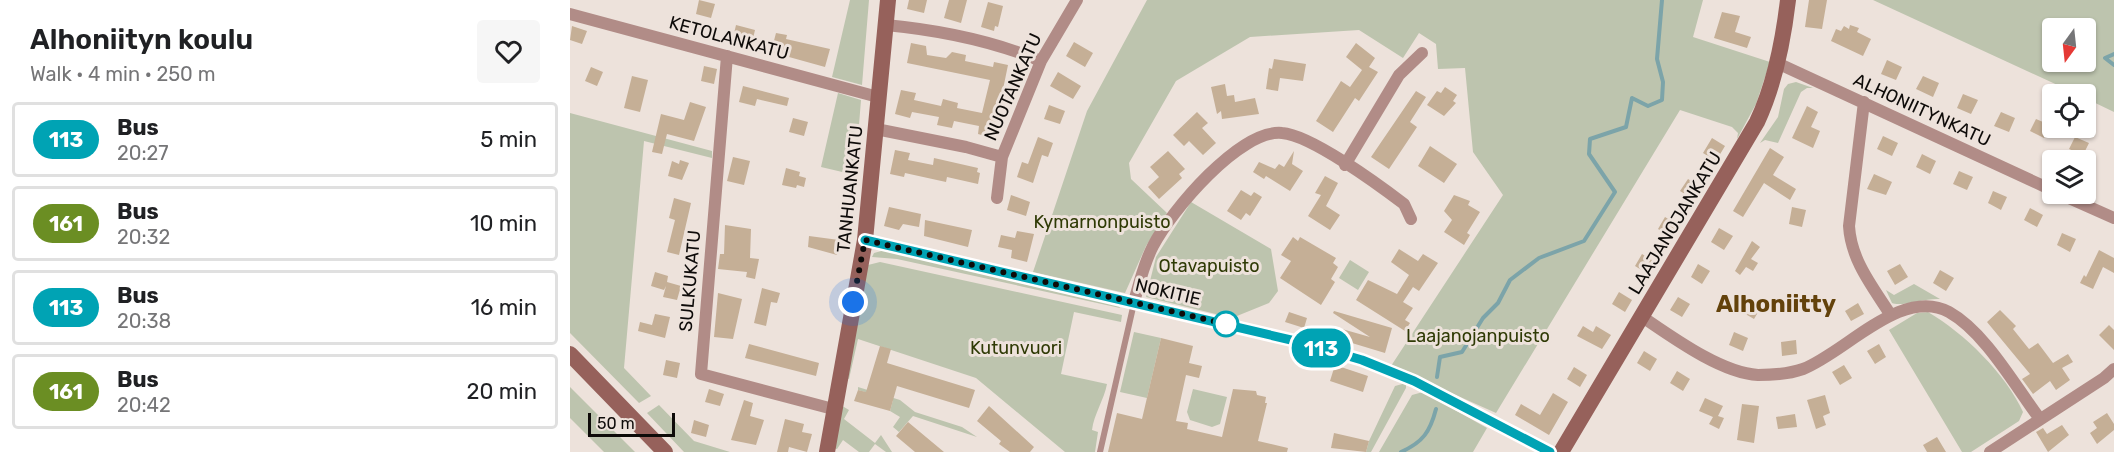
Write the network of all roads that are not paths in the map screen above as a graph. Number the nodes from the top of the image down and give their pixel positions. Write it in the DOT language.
graph roads {
  1 [pos="888,0"];
  2 [pos="1077,0"];
  3 [pos="1788,0"];
  4 [pos="570,14"];
  5 [pos="886,25"];
  6 [pos="1422,53"];
  7 [pos="727,56"];
  8 [pos="1041,61"];
  9 [pos="1777,63"];
  10 [pos="878,97"];
  11 [pos="1864,102"];
  12 [pos="876,129"];
  13 [pos="1002,157"];
  14 [pos="1345,165"];
  15 [pos="2042,185"];
  16 [pos="997,198"];
  17 [pos="2082,204"];
  18 [pos="2114,218"];
  19 [pos="1411,219"];
  20 [pos="865,240"];
  21 [pos="1134,302"];
  22 [pos="1890,314"];
  23 [pos="1641,316"];
  24 [pos="1304,343"];
  25 [pos="570,354"];
  26 [pos="2114,369"];
  27 [pos="1414,381"];
  28 [pos="833,409"];
  29 [pos="2040,419"];
  30 [pos="665,452"];
  31 [pos="827,452"];
  32 [pos="1100,452"];
  33 [pos="1550,452"];
  34 [pos="1561,452"];
  35 [pos="1990,452"];
  1 -- 5 [label="street, TANHUANKATU"];
  2 -- 8 [label="street, NUOTANKATU"];
  3 -- 9 [label="street, LAAJANOJANKATU"];
  4 -- 7 [label="street, KETOLANKATU"];
  5 -- 8 [label="street"];
  5 -- 10 [label="street, TANHUANKATU"];
  6 -- 14 [label="street"];
  7 -- 10 [label="street, KETOLANKATU"];
  7 -- 28 [label="street, SULKUKATU"];
  8 -- 13 [label="street, NUOTANKATU"];
  9 -- 11 [label="street, ALHONIITYNKATU"];
  9 -- 23 [label="street, LAAJANOJANKATU"];
  10 -- 12 [label="street, TANHUANKATU"];
  11 -- 15 [label="street, ALHONIITYNKATU"];
  11 -- 22 [label="street"];
  12 -- 13 [label="street, NUOTANKATU"];
  12 -- 20 [label="street, TANHUANKATU"];
  13 -- 16 [label="street, NUOTANKATU"];
  14 -- 19 [label="street"];
  14 -- 21 [label="street"];
  17 -- 18 [label="street"];
  20 -- 21 [label="street, NOKITIE"];
  20 -- 28 [label="street, TANHUANKATU"];
  21 -- 24 [label="street, NOKITIE"];
  21 -- 32 [label="lane"];
  22 -- 23 [label="street"];
  22 -- 29 [label="street"];
  23 -- 34 [label="street, LAAJANOJANKATU"];
  24 -- 27 [label="lane, NOKITIE"];
  25 -- 30 [label="street"];
  26 -- 29 [label="street"];
  27 -- 33 [label="street, NOKITIE"];
  28 -- 31 [label="street, TANHUANKATU"];
  29 -- 35 [label="street"];
}
